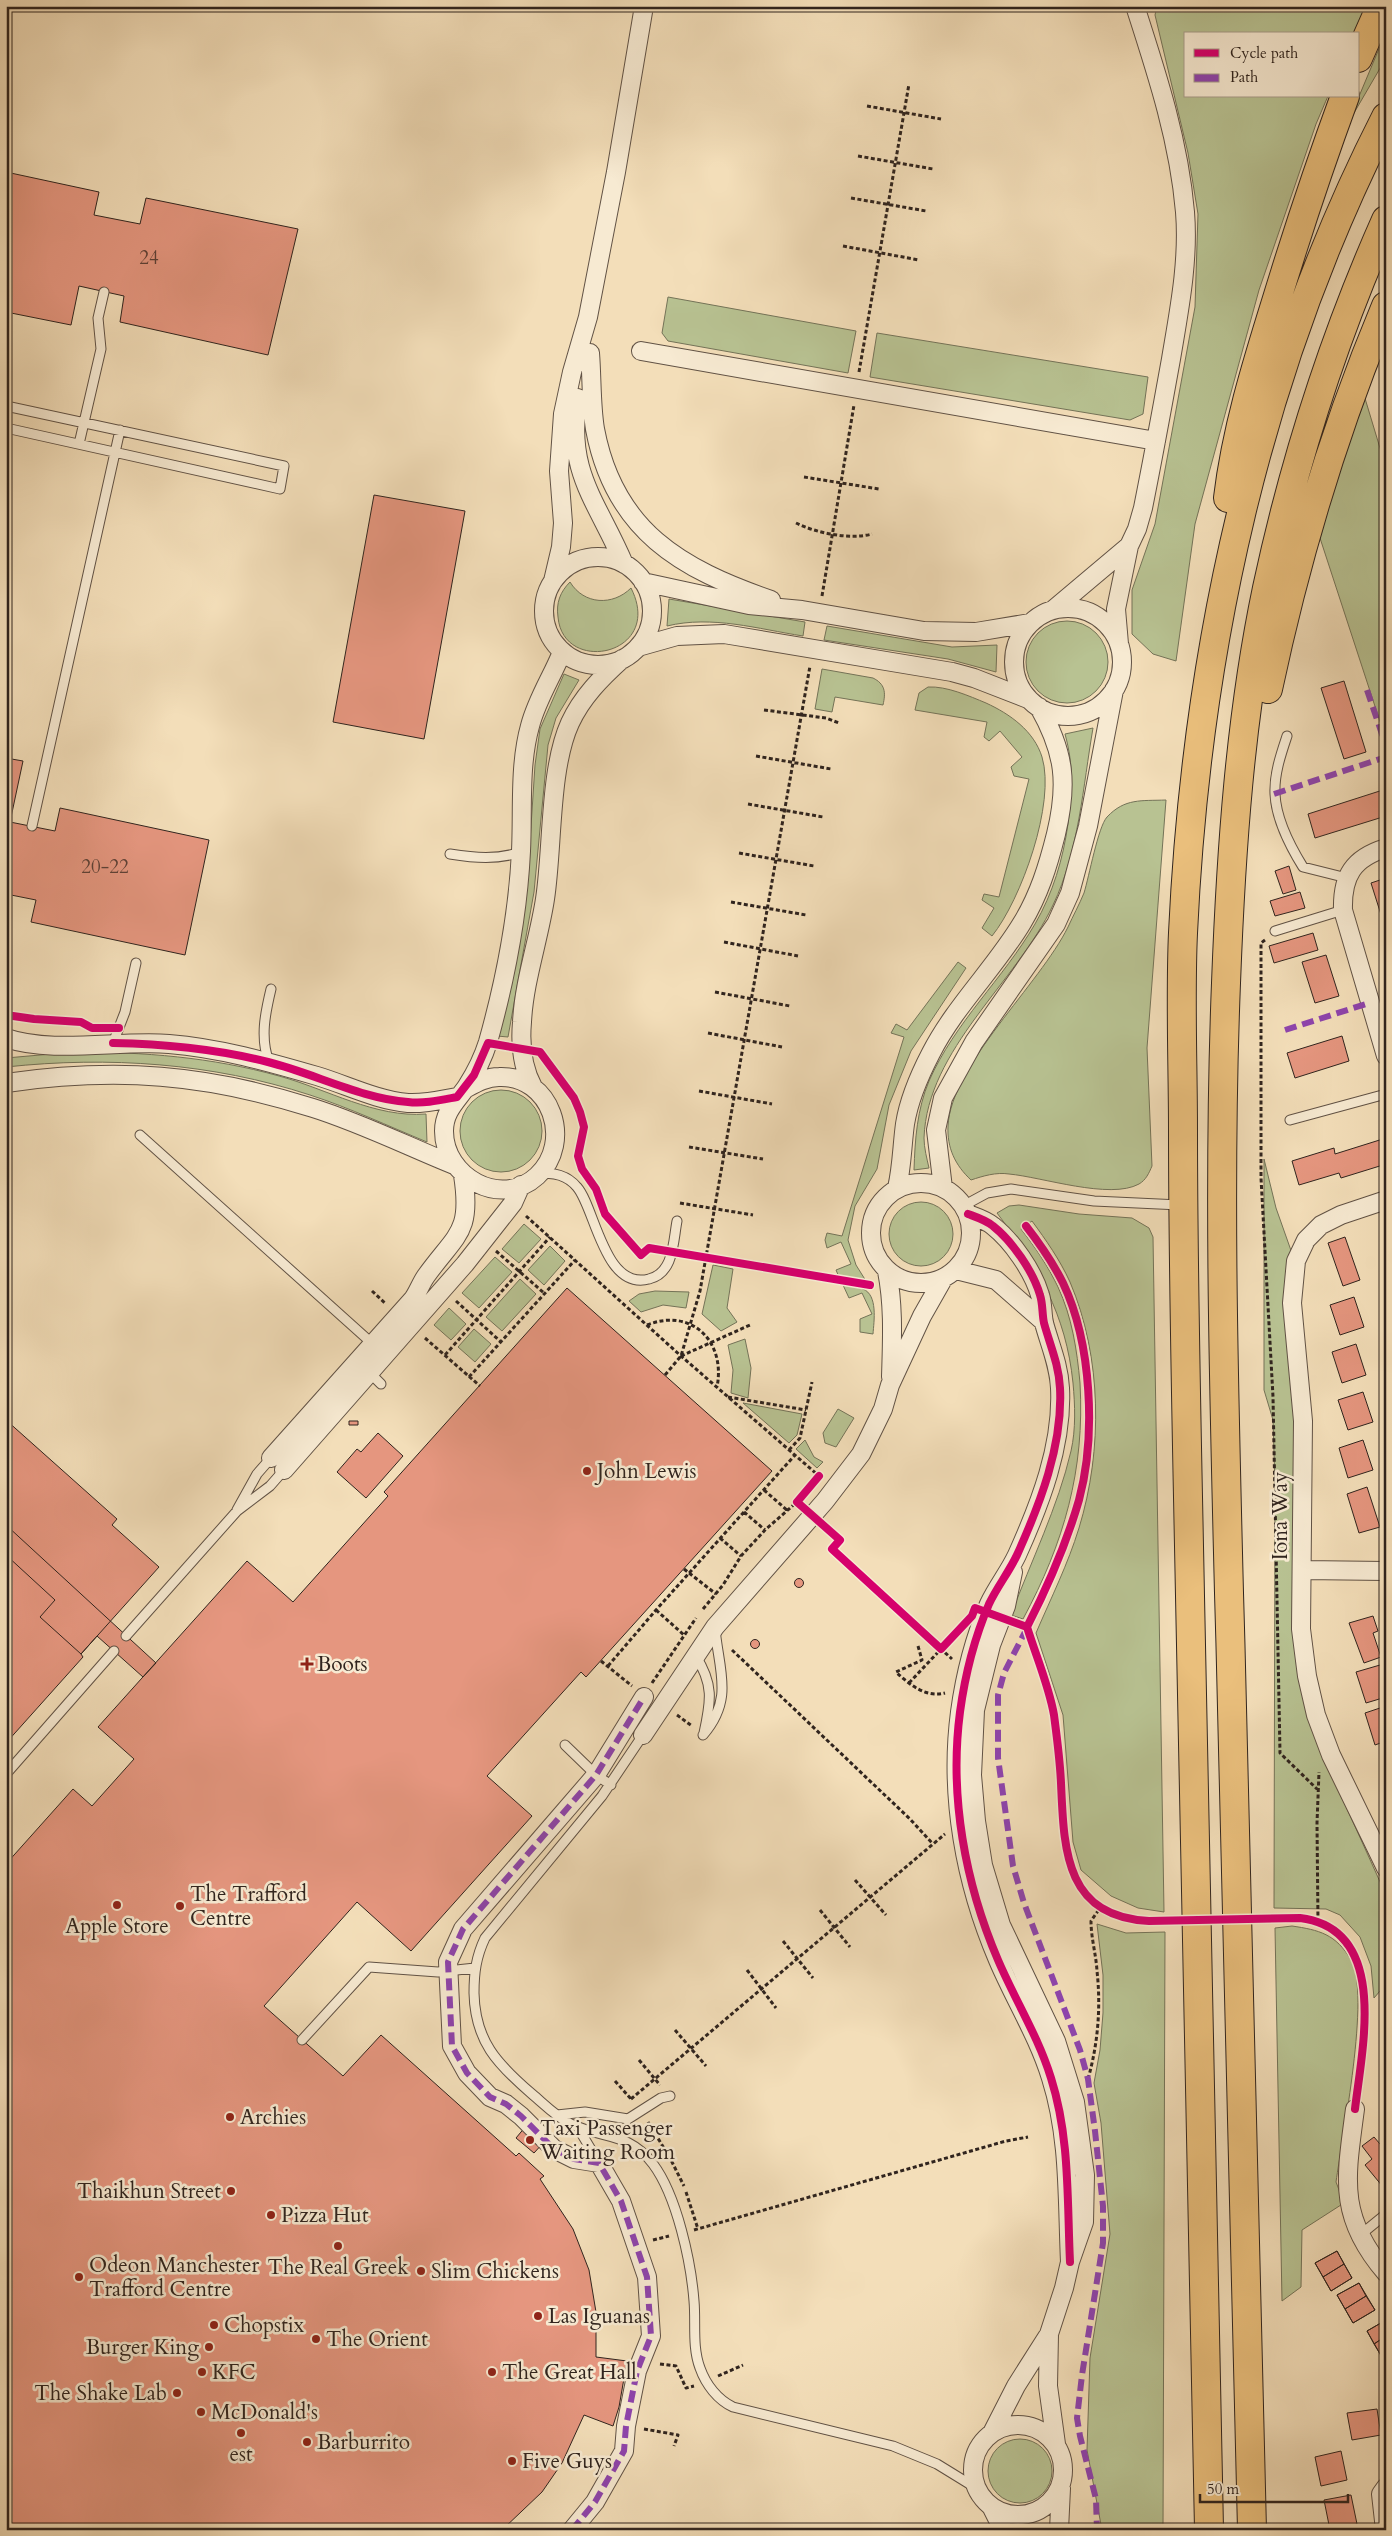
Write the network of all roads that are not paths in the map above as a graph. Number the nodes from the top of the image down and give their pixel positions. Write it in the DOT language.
graph roads {
  1 [pos="644,6"];
  2 [pos="1135,6"];
  3 [pos="1381,6"];
  4 [pos="1360,53"];
  5 [pos="1343,98"];
  6 [pos="1386,117"];
  7 [pos="1386,220"];
  8 [pos="104,292"];
  9 [pos="1386,306"];
  10 [pos="588,317"];
  11 [pos="641,351"];
  12 [pos="590,353"];
  13 [pos="6,406"];
  14 [pos="84,422"];
  15 [pos="6,428"];
  16 [pos="120,430"];
  17 [pos="1156,441"];
  18 [pos="79,444"];
  19 [pos="115,452"];
  20 [pos="1129,546"];
  21 [pos="624,564"];
  22 [pos="553,581"];
  23 [pos="643,582"];
  24 [pos="1053,610"];
  25 [pos="811,612"];
  26 [pos="1030,623"];
  27 [pos="1119,644"];
  28 [pos="638,647"];
  29 [pos="562,652"];
  30 [pos="622,659"];
  31 [pos="1210,661"];
  32 [pos="1114,690"];
  33 [pos="1034,703"];
  34 [pos="1287,736"];
  35 [pos="1236,806"];
  36 [pos="32,826"];
  37 [pos="1386,848"];
  38 [pos="521,852"];
  39 [pos="450,854"];
  40 [pos="1347,878"];
  41 [pos="1343,910"];
  42 [pos="1275,931"];
  43 [pos="136,963"];
  44 [pos="271,989"];
  45 [pos="6,1038"];
  46 [pos="113,1043"];
  47 [pos="1386,1056"];
  48 [pos="269,1062"];
  49 [pos="6,1083"];
  50 [pos="533,1087"];
  51 [pos="461,1093"];
  52 [pos="1386,1094"];
  53 [pos="1290,1120"];
  54 [pos="140,1135"];
  55 [pos="458,1170"];
  56 [pos="536,1176"];
  57 [pos="521,1186"];
  58 [pos="897,1188"];
  59 [pos="944,1188"];
  60 [pos="1386,1200"];
  61 [pos="1183,1205"];
  62 [pos="965,1210"];
  63 [pos="677,1221"];
  64 [pos="887,1272"];
  65 [pos="950,1274"];
  66 [pos="1044,1322"];
  67 [pos="374,1350"];
  68 [pos="890,1385"];
  69 [pos="271,1458"];
  70 [pos="284,1470"];
  71 [pos="237,1510"];
  72 [pos="1016,1557"];
  73 [pos="1303,1570"];
  74 [pos="1386,1570"];
  75 [pos="715,1627"];
  76 [pos="126,1636"];
  77 [pos="114,1651"];
  78 [pos="695,1654"];
  79 [pos="644,1697"];
  80 [pos="643,1735"];
  81 [pos="565,1745"];
  82 [pos="6,1774"];
  83 [pos="603,1780"];
  84 [pos="1386,1868"];
  85 [pos="475,1968"];
  86 [pos="448,1972"];
  87 [pos="302,2040"];
  88 [pos="670,2096"];
  89 [pos="1355,2109"];
  90 [pos="557,2115"];
  91 [pos="577,2126"];
  92 [pos="599,2163"];
  93 [pos="1386,2214"];
  94 [pos="1359,2236"];
  95 [pos="1070,2262"];
  96 [pos="1386,2273"];
  97 [pos="1204,2276"];
  98 [pos="1049,2334"];
  99 [pos="992,2433"];
  100 [pos="1056,2444"];
  101 [pos="1250,2462"];
  102 [pos="1386,2487"];
  103 [pos="976,2488"];
  104 [pos="1061,2488"];
  105 [pos="992,2508"];
  106 [pos="572,2530"];
  107 [pos="1003,2530"];
  108 [pos="1059,2530"];
  109 [pos="1190,2530"];
  110 [pos="1209,2530"];
  111 [pos="1252,2530"];
  112 [pos="1256,2530"];
  113 [pos="1385,2530"];
  1 -- 10 [label="street"];
  2 -- 17 [label="street"];
  3 -- 4 [label="highway"];
  5 -- 31 [label="highway"];
  6 -- 31 [label="highway"];
  7 -- 35 [label="highway"];
  8 -- 14 [label="lane"];
  9 -- 35 [label="highway"];
  10 -- 12 [label="street"];
  10 -- 22 [label="street"];
  11 -- 17 [label="street"];
  12 -- 21 [label="street"];
  12 -- 25 [label="street"];
  13 -- 14 [label="lane"];
  14 -- 16 [label="lane"];
  14 -- 18 [label="lane"];
  15 -- 18 [label="lane"];
  16 -- 19 [label="lane"];
  16 -- 19 [label="lane"];
  17 -- 20 [label="street"];
  18 -- 19 [label="lane"];
  19 -- 36 [label="lane"];
  20 -- 24 [label="street"];
  20 -- 27 [label="street"];
  21 -- 22 [label="street"];
  21 -- 23 [label="street"];
  22 -- 29 [label="street"];
  23 -- 25 [label="street"];
  23 -- 28 [label="street"];
  24 -- 26 [label="street"];
  24 -- 27 [label="street"];
  25 -- 26 [label="street"];
  26 -- 33 [label="street"];
  27 -- 32 [label="street"];
  28 -- 30 [label="street"];
  28 -- 33 [label="street"];
  29 -- 30 [label="street"];
  29 -- 38 [label="street"];
  30 -- 50 [label="street"];
  31 -- 61 [label="highway"];
  32 -- 33 [label="street"];
  32 -- 59 [label="street"];
  33 -- 58 [label="street"];
  34 -- 40 [label="lane"];
  35 -- 101 [label="highway"];
  37 -- 40 [label="street"];
  38 -- 39 [label="lane"];
  38 -- 51 [label="street"];
  40 -- 41 [label="street"];
  41 -- 42 [label="lane"];
  41 -- 47 [label="street"];
  43 -- 46 [label="lane"];
  44 -- 48 [label="lane"];
  45 -- 46 [label="street"];
  46 -- 48 [label="street"];
  48 -- 51 [label="street"];
  49 -- 55 [label="street"];
  50 -- 51 [label="street"];
  50 -- 56 [label="street"];
  51 -- 55 [label="street"];
  52 -- 53 [label="lane"];
  54 -- 67 [label="lane"];
  55 -- 57 [label="street"];
  55 -- 67 [label="street"];
  56 -- 57 [label="street"];
  56 -- 63 [label="lane"];
  57 -- 67 [label="street"];
  58 -- 59 [label="street"];
  58 -- 64 [label="street"];
  59 -- 62 [label="street"];
  60 -- 73 [label="street, Iona Way"];
  61 -- 62 [label="lane"];
  61 -- 97 [label="highway"];
  62 -- 65 [label="street"];
  62 -- 66 [label="street"];
  64 -- 65 [label="street"];
  64 -- 68 [label="street"];
  65 -- 66 [label="street"];
  65 -- 68 [label="street"];
  66 -- 72 [label="street"];
  67 -- 69 [label="street"];
  67 -- 70 [label="street"];
  68 -- 75 [label="street"];
  69 -- 71 [label="lane"];
  70 -- 71 [label="lane"];
  71 -- 76 [label="lane"];
  72 -- 95 [label="street"];
  72 -- 95 [label="street"];
  73 -- 74 [label="street"];
  73 -- 84 [label="street, Iona Way"];
  75 -- 78 [label="street"];
  75 -- 78 [label="lane"];
  77 -- 82 [label="lane"];
  78 -- 80 [label="street"];
  79 -- 83 [label="street"];
  80 -- 83 [label="lane"];
  81 -- 83 [label="lane"];
  83 -- 85 [label="lane"];
  83 -- 86 [label="street"];
  85 -- 86 [label="lane"];
  85 -- 90 [label="lane"];
  86 -- 87 [label="lane"];
  86 -- 92 [label="street"];
  88 -- 90 [label="lane"];
  89 -- 94 [label="street"];
  90 -- 91 [label="lane"];
  91 -- 92 [label="lane"];
  91 -- 103 [label="lane"];
  92 -- 106 [label="street"];
  93 -- 94 [label="lane"];
  94 -- 96 [label="street"];
  95 -- 98 [label="street"];
  97 -- 109 [label="highway"];
  97 -- 110 [label="highway"];
  98 -- 99 [label="street"];
  98 -- 100 [label="street"];
  99 -- 100 [label="street"];
  99 -- 103 [label="street"];
  100 -- 104 [label="street"];
  101 -- 111 [label="highway"];
  101 -- 112 [label="highway"];
  102 -- 113 [label="street"];
  103 -- 105 [label="street"];
  104 -- 105 [label="street"];
  104 -- 108 [label="street"];
  105 -- 107 [label="street"];
}
